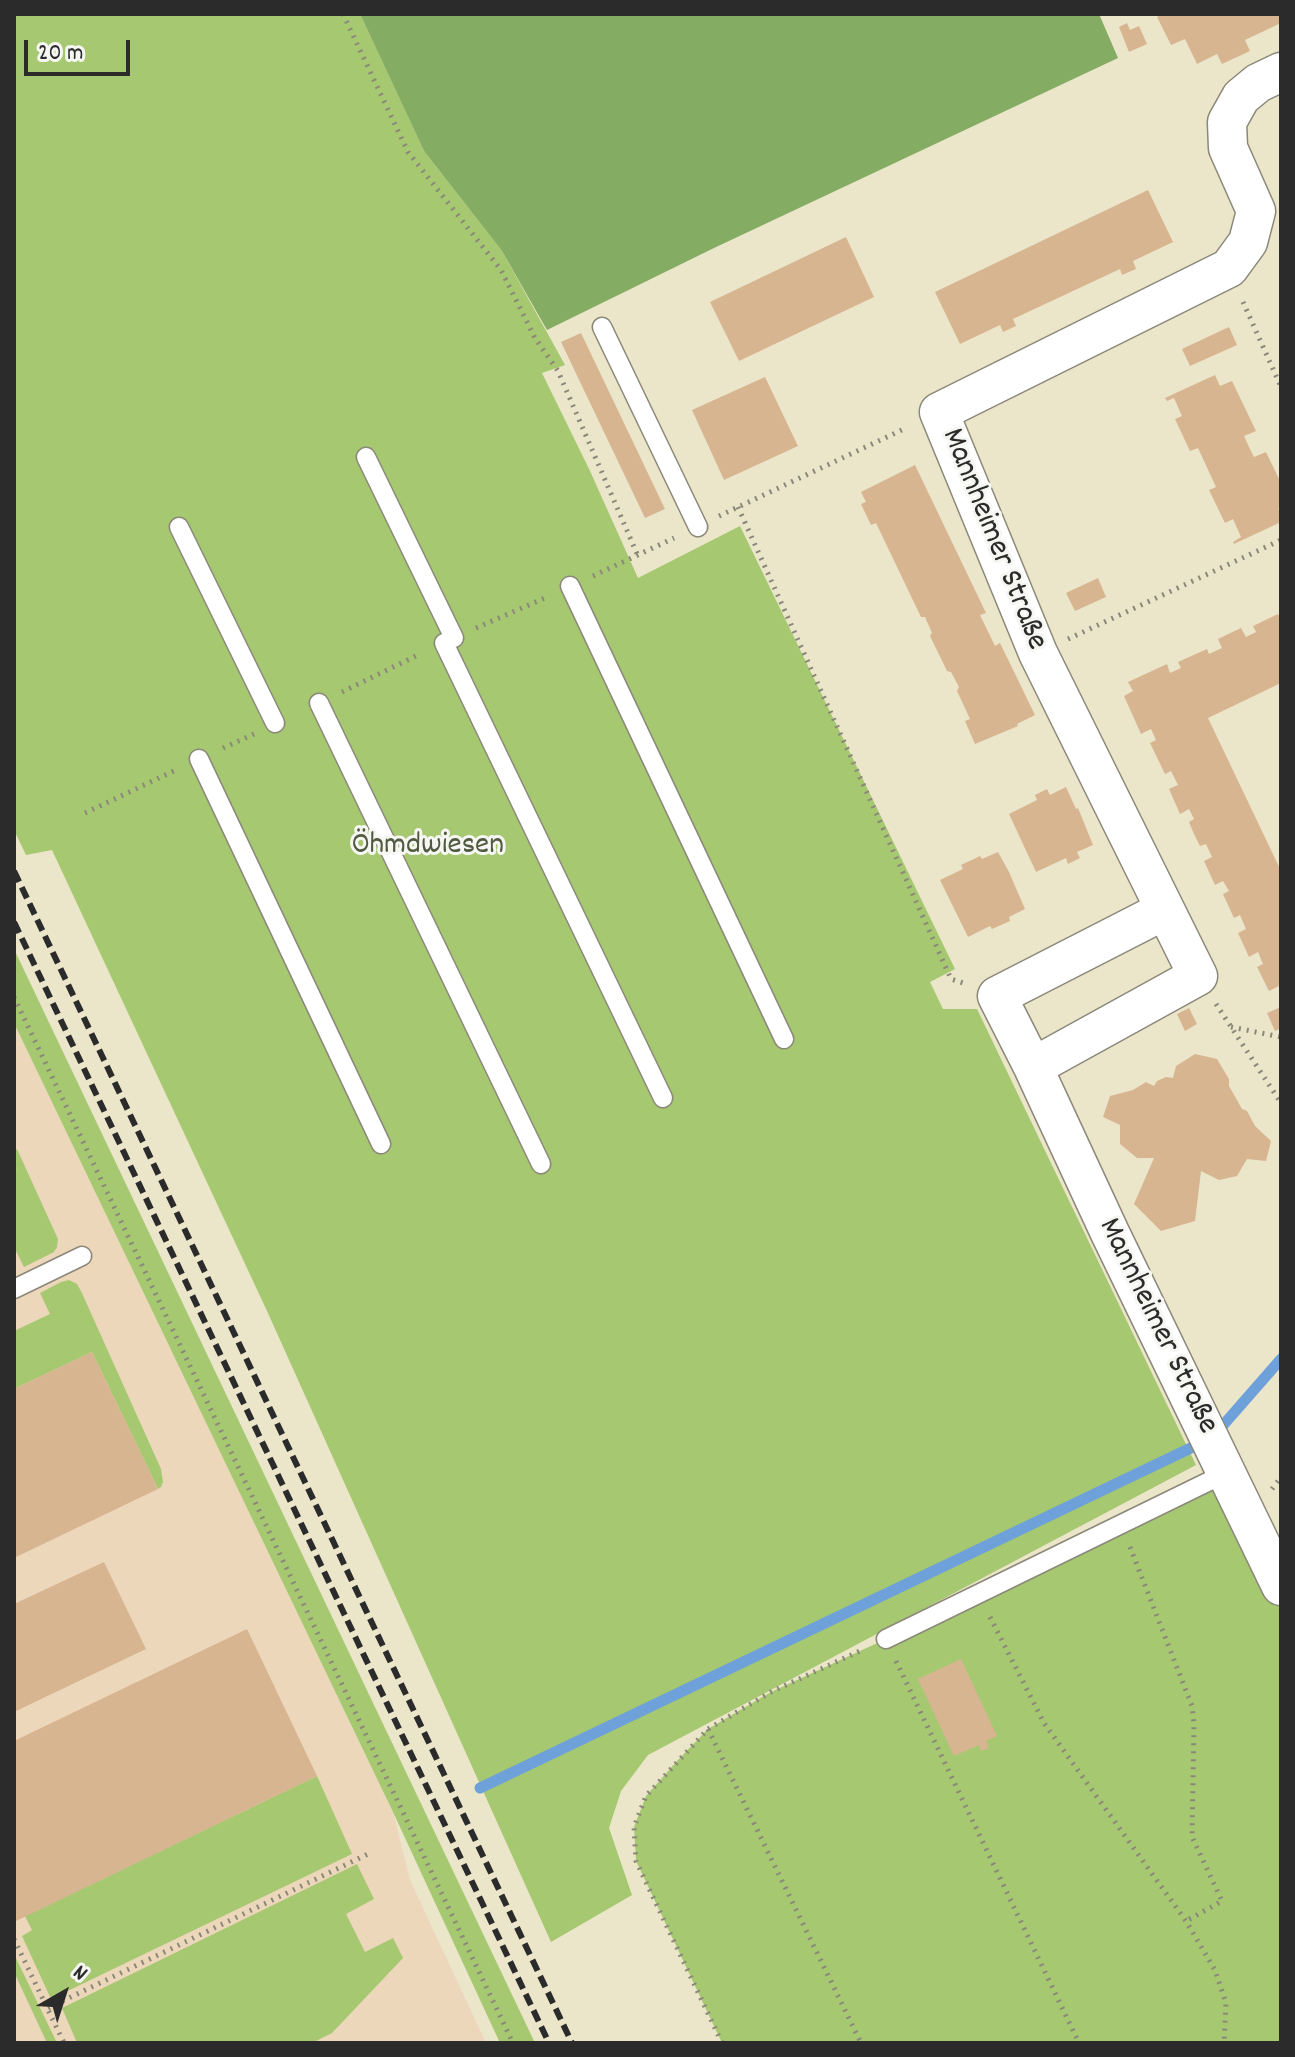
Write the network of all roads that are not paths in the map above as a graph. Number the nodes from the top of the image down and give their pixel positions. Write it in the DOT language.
graph roads {
  1 [pos="1281,72"];
  2 [pos="602,327"];
  3 [pos="366,457"];
  4 [pos="179,527"];
  5 [pos="698,527"];
  6 [pos="570,586"];
  7 [pos="319,703"];
  8 [pos="275,723"];
  9 [pos="199,759"];
  10 [pos="1165,910"];
  11 [pos="784,1039"];
  12 [pos="1033,1067"];
  13 [pos="663,1098"];
  14 [pos="381,1144"];
  15 [pos="541,1164"];
  16 [pos="82,1256"];
  17 [pos="14,1289"];
  18 [pos="1226,1473"];
  19 [pos="1281,1586"];
  20 [pos="886,1639"];
  1 -- 10 [label="street, Mannheimer Straße"];
  2 -- 5 [label="lane"];
  3 -- 13 [label="lane"];
  4 -- 8 [label="lane"];
  6 -- 11 [label="lane"];
  7 -- 15 [label="lane"];
  9 -- 14 [label="lane"];
  10 -- 12 [label="street, Mannheimer Straße"];
  10 -- 12 [label="street, Mannheimer Straße"];
  12 -- 18 [label="street, Mannheimer Straße"];
  16 -- 17 [label="lane"];
  18 -- 19 [label="street, Mannheimer Straße"];
  18 -- 20 [label="lane"];
}
